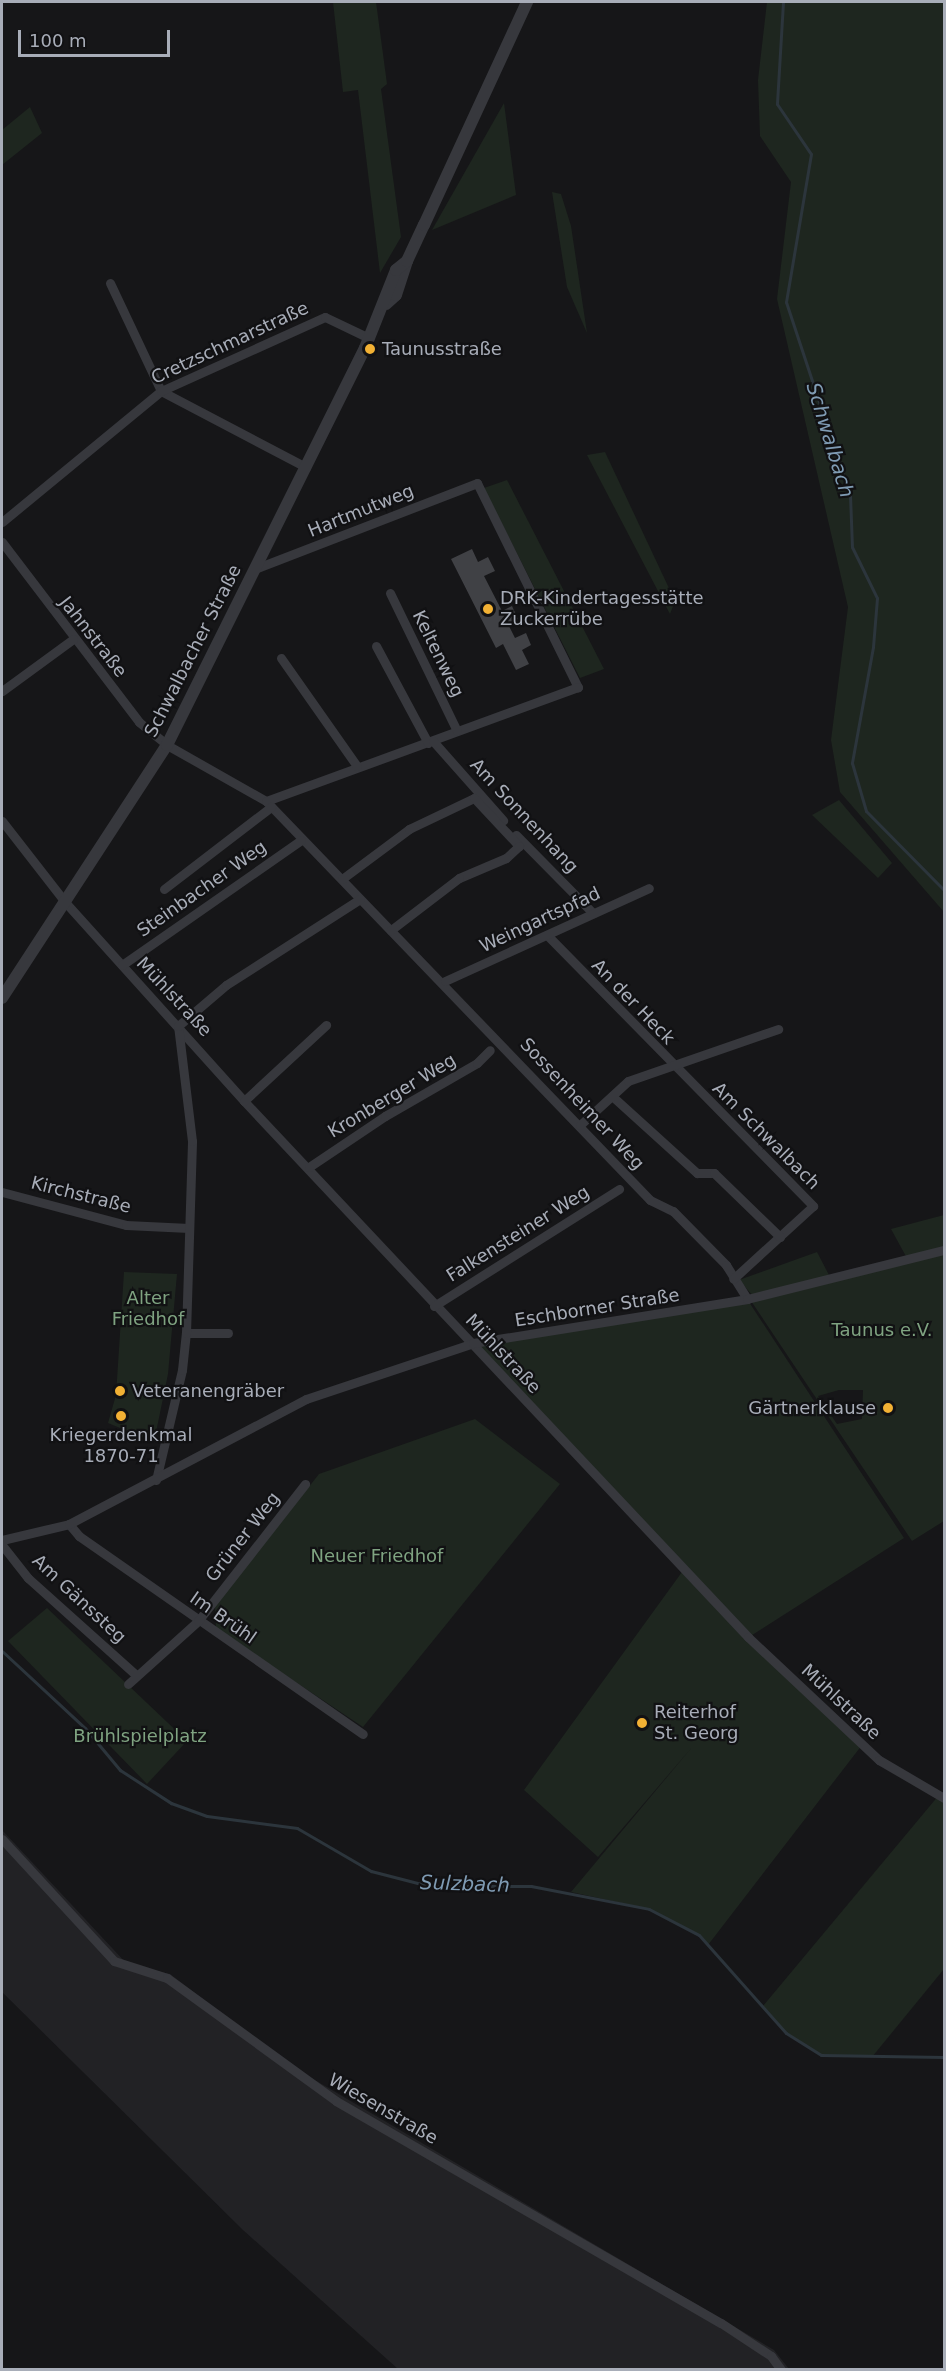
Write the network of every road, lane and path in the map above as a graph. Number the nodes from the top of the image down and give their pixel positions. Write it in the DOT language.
graph roads {
  1 [pos="527,2"];
  2 [pos="110,283"];
  3 [pos="369,338"];
  4 [pos="161,391"];
  5 [pos="306,467"];
  6 [pos="2,522"];
  7 [pos="2,542"];
  8 [pos="256,568"];
  9 [pos="390,593"];
  10 [pos="73,639"];
  11 [pos="376,646"];
  12 [pos="281,658"];
  13 [pos="2,691"];
  14 [pos="457,731"];
  15 [pos="431,742"];
  16 [pos="166,745"];
  17 [pos="357,766"];
  18 [pos="269,804"];
  19 [pos="2,821"];
  20 [pos="301,840"];
  21 [pos="342,879"];
  22 [pos="649,888"];
  23 [pos="164,889"];
  24 [pos="360,899"];
  25 [pos="65,902"];
  26 [pos="593,913"];
  27 [pos="391,930"];
  28 [pos="547,935"];
  29 [pos="122,965"];
  30 [pos="445,981"];
  31 [pos="2,998"];
  32 [pos="326,1025"];
  33 [pos="178,1026"];
  34 [pos="778,1029"];
  35 [pos="490,1050"];
  36 [pos="670,1064"];
  37 [pos="612,1096"];
  38 [pos="244,1101"];
  39 [pos="580,1125"];
  40 [pos="309,1167"];
  41 [pos="619,1188"];
  42 [pos="2,1192"];
  43 [pos="189,1228"];
  44 [pos="780,1237"];
  45 [pos="945,1250"];
  46 [pos="733,1279"];
  47 [pos="747,1299"];
  48 [pos="434,1306"];
  49 [pos="186,1333"];
  50 [pos="228,1333"];
  51 [pos="473,1343"];
  52 [pos="156,1480"];
  53 [pos="305,1484"];
  54 [pos="69,1524"];
  55 [pos="2,1540"];
  56 [pos="2,1545"];
  57 [pos="198,1621"];
  58 [pos="136,1675"];
  59 [pos="128,1684"];
  60 [pos="363,1734"];
  61 [pos="945,1798"];
  62 [pos="2,1839"];
  63 [pos="781,2370"];
  1 -- 3 [label="street, Schwalbacher Straße"];
  2 -- 4 [label="street"];
  3 -- 4 [label="street, Cretzschmarstraße"];
  3 -- 5 [label="street, Schwalbacher Straße"];
  4 -- 5 [label="street"];
  4 -- 6 [label="street, Cretzschmarstraße"];
  5 -- 8 [label="street, Schwalbacher Straße"];
  7 -- 10 [label="street, Jahnstraße"];
  8 -- 14 [label="street, Hartmutweg"];
  8 -- 16 [label="street, Schwalbacher Straße"];
  9 -- 14 [label="street, Keltenweg"];
  10 -- 13 [label="street"];
  10 -- 16 [label="street, Jahnstraße"];
  11 -- 15 [label="street"];
  12 -- 17 [label="street"];
  14 -- 15 [label="street"];
  15 -- 17 [label="street"];
  15 -- 26 [label="street, Am Sonnenhang"];
  16 -- 18 [label="street, Sossenheimer Weg"];
  16 -- 25 [label="street, Schwalbacher Straße"];
  17 -- 18 [label="street"];
  18 -- 20 [label="street, Sossenheimer Weg"];
  18 -- 23 [label="street"];
  19 -- 25 [label="street, Mühlstraße"];
  20 -- 21 [label="street, Sossenheimer Weg"];
  20 -- 29 [label="street, Steinbacher Weg"];
  21 -- 24 [label="street, Sossenheimer Weg"];
  21 -- 27 [label="street"];
  22 -- 26 [label="street, Weingartspfad"];
  24 -- 27 [label="street, Sossenheimer Weg"];
  24 -- 33 [label="street"];
  25 -- 29 [label="street, Mühlstraße"];
  25 -- 31 [label="street, Schwalbacher Straße"];
  26 -- 28 [label="street, Weingartspfad"];
  27 -- 30 [label="street, Sossenheimer Weg"];
  28 -- 30 [label="street, Weingartspfad"];
  28 -- 36 [label="street, An der Heck"];
  29 -- 33 [label="street, Mühlstraße"];
  30 -- 39 [label="street, Sossenheimer Weg"];
  32 -- 38 [label="street"];
  33 -- 38 [label="street, Mühlstraße"];
  33 -- 43 [label="street"];
  34 -- 36 [label="street"];
  35 -- 40 [label="street, Kronberger Weg"];
  36 -- 37 [label="street, An der Heck"];
  36 -- 44 [label="street, Am Schwalbach"];
  37 -- 39 [label="street, An der Heck"];
  37 -- 44 [label="street"];
  38 -- 40 [label="street, Mühlstraße"];
  39 -- 46 [label="street, Sossenheimer Weg"];
  40 -- 48 [label="street, Mühlstraße"];
  41 -- 48 [label="street, Falkensteiner Weg"];
  42 -- 43 [label="street, Kirchstraße"];
  43 -- 49 [label="street"];
  44 -- 46 [label="street, Am Schwalbach"];
  45 -- 47 [label="street, Eschborner Straße"];
  46 -- 47 [label="street, Sossenheimer Weg"];
  47 -- 51 [label="street, Eschborner Straße"];
  48 -- 51 [label="street, Mühlstraße"];
  49 -- 50 [label="street"];
  49 -- 52 [label="street"];
  51 -- 52 [label="street, Eschborner Straße"];
  51 -- 61 [label="street, Mühlstraße"];
  52 -- 54 [label="street, Eschborner Straße"];
  53 -- 57 [label="street, Grüner Weg"];
  54 -- 55 [label="street, Eschborner Straße"];
  54 -- 57 [label="street, Im Brühl"];
  56 -- 58 [label="street, Am Gänssteg"];
  57 -- 58 [label="street, Grüner Weg"];
  57 -- 60 [label="street, Im Brühl"];
  58 -- 59 [label="street, Grüner Weg"];
  62 -- 63 [label="street, Wiesenstraße"];
}
